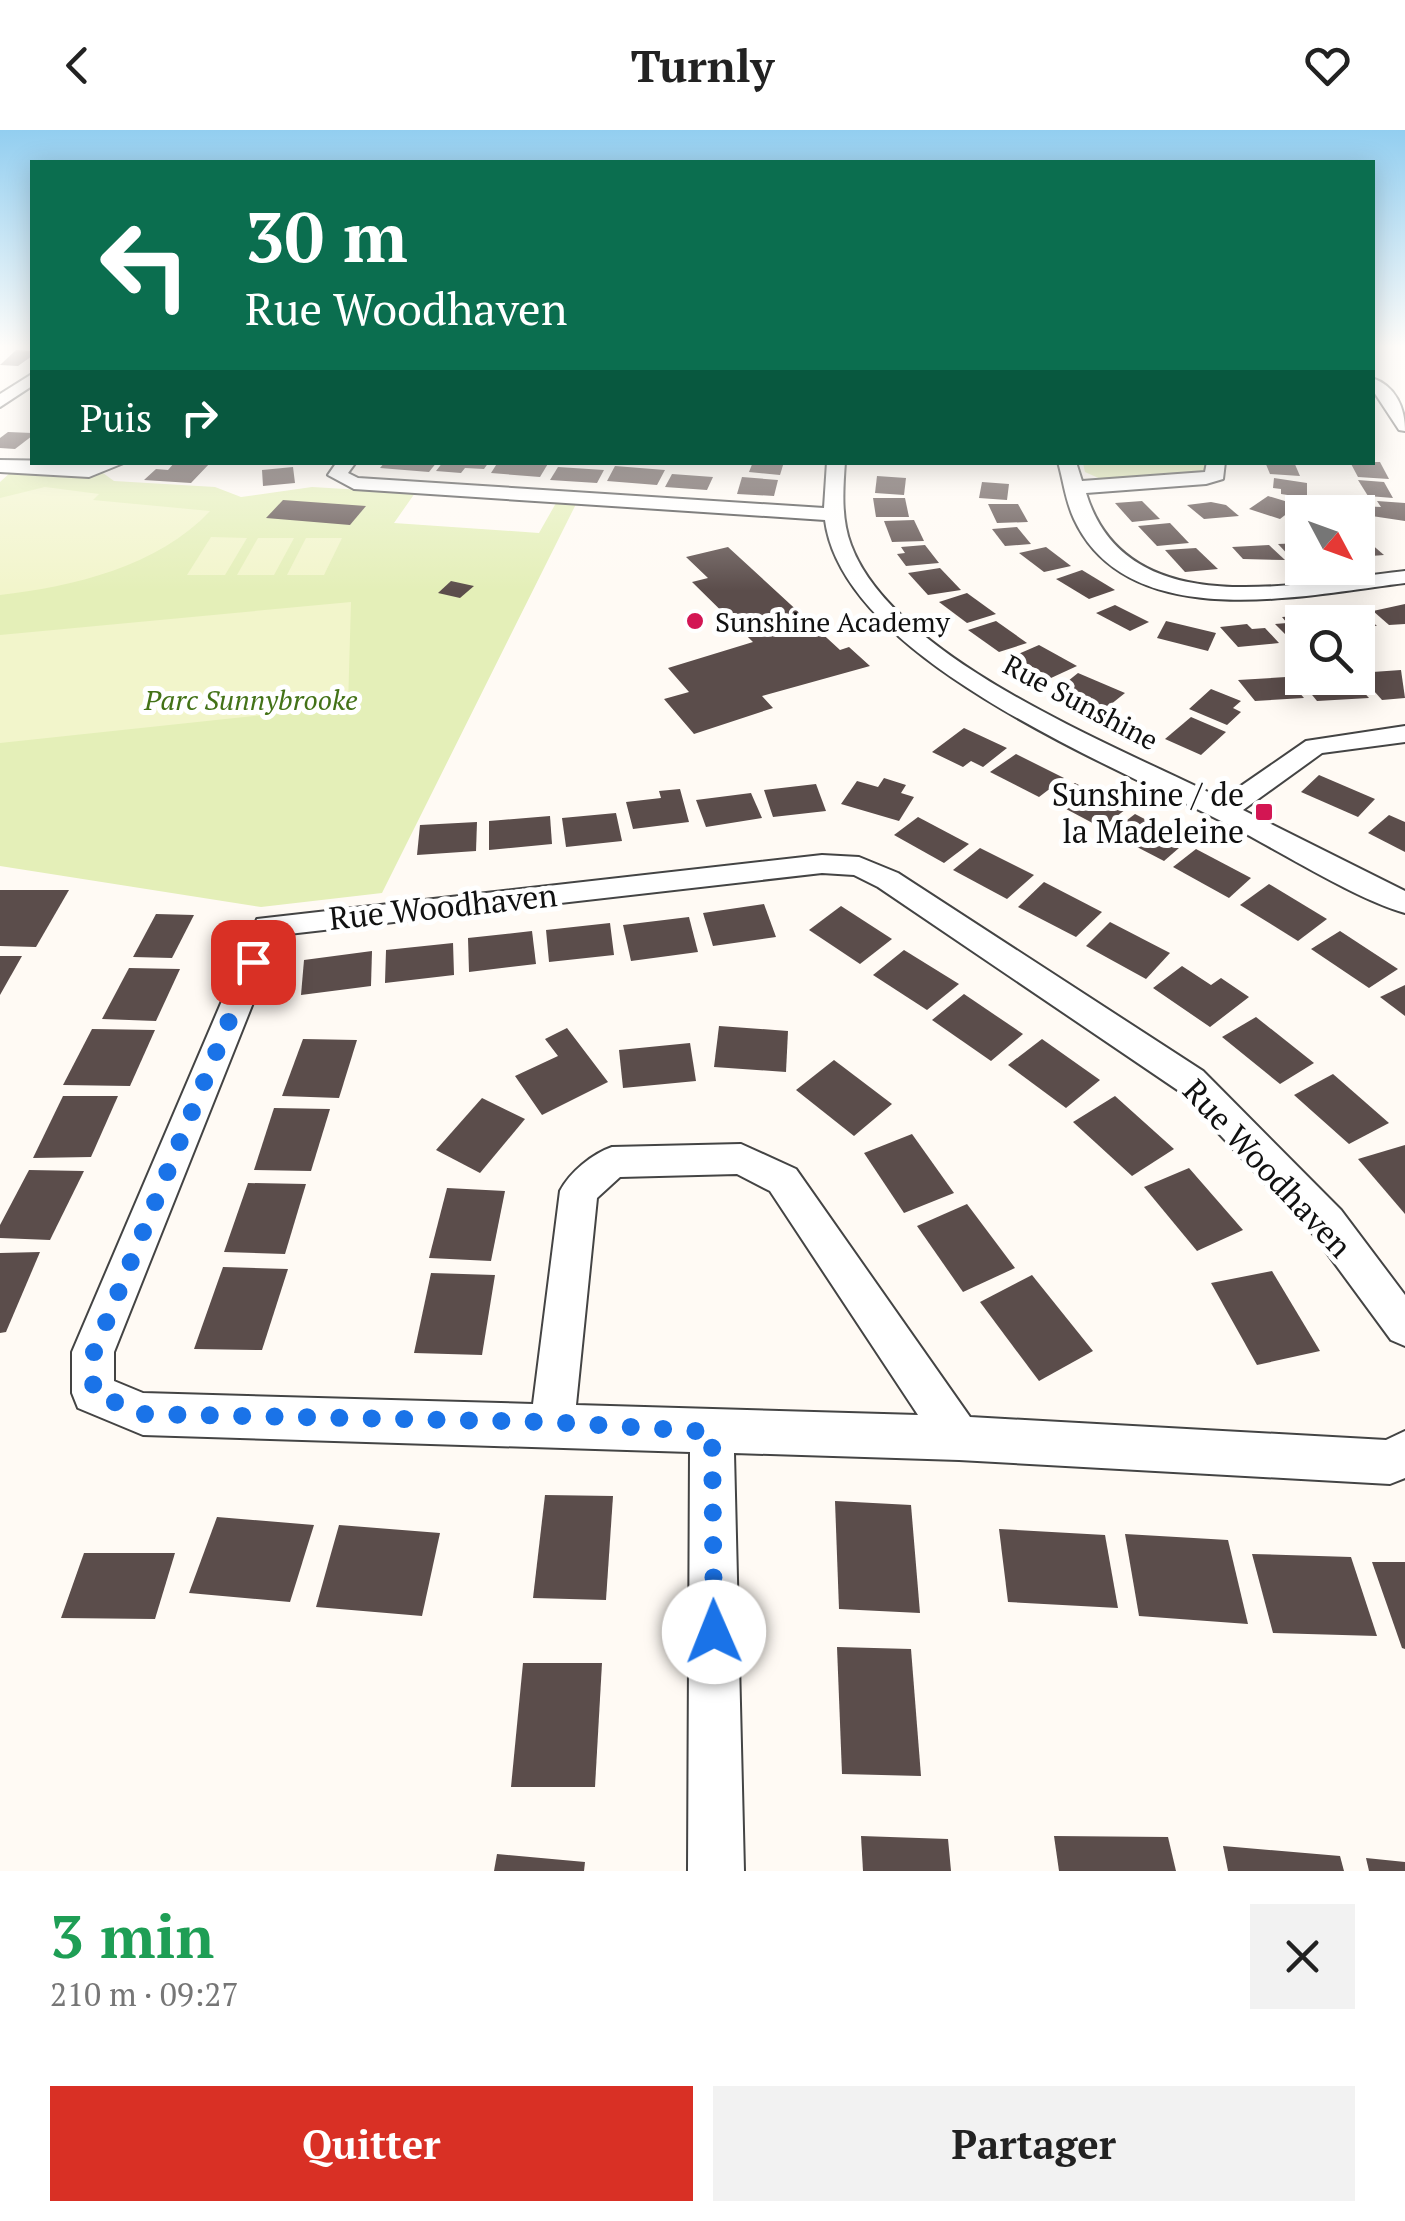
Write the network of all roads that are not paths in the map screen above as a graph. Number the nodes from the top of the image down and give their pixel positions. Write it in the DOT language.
graph roads {
  1 [pos="108,465"];
  2 [pos="836,465"];
  3 [pos="1067,465"];
  4 [pos="1216,465"];
  5 [pos="0,466"];
  6 [pos="350,472"];
  7 [pos="1071,488"];
  8 [pos="830,514"];
  9 [pos="1405,576"];
  10 [pos="1405,734"];
  11 [pos="1224,811"];
  12 [pos="1405,904"];
  13 [pos="1405,1327"];
  14 [pos="552,1422"];
  15 [pos="712,1432"];
  16 [pos="959,1438"];
  17 [pos="1405,1453"];
  18 [pos="716,1871"];
  1 -- 5 [label="street"];
  2 -- 8 [label="street, Rue Sunshine"];
  3 -- 7 [label="street"];
  4 -- 7 [label="street"];
  6 -- 8 [label="street"];
  7 -- 9 [label="street"];
  8 -- 11 [label="street, Rue Sunshine"];
  10 -- 11 [label="street"];
  11 -- 12 [label="street, Rue Sunshine"];
  13 -- 14 [label="street, Rue Woodhaven"];
  14 -- 15 [label="street, Rue Woodhaven"];
  14 -- 16 [label="street"];
  15 -- 16 [label="street, Rue Woodhaven"];
  15 -- 18 [label="street"];
  16 -- 17 [label="street, Rue Woodhaven"];
}
